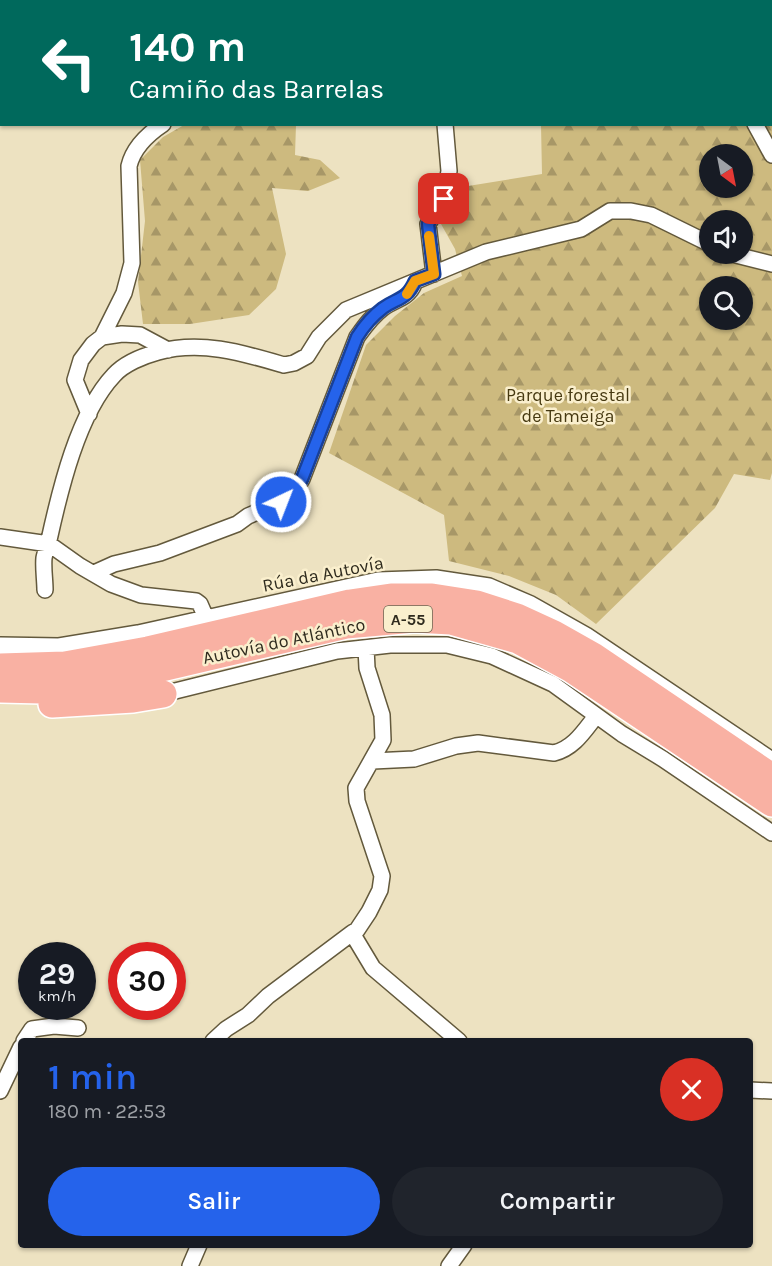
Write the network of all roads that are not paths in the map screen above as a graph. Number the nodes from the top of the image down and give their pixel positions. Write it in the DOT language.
graph roads {
  1 [pos="161,126"];
  2 [pos="445,126"];
  3 [pos="756,126"];
  4 [pos="772,155"];
  5 [pos="699,239"];
  6 [pos="753,259"];
  7 [pos="772,264"];
  8 [pos="434,274"];
  9 [pos="415,281"];
  10 [pos="102,337"];
  11 [pos="168,350"];
  12 [pos="89,414"];
  13 [pos="0,537"];
  14 [pos="49,544"];
  15 [pos="94,573"];
  16 [pos="45,590"];
  17 [pos="206,618"];
  18 [pos="586,636"];
  19 [pos="0,645"];
  20 [pos="366,648"];
  21 [pos="0,667"];
  22 [pos="0,689"];
  23 [pos="163,693"];
  24 [pos="0,701"];
  25 [pos="668,707"];
  26 [pos="596,716"];
  27 [pos="735,752"];
  28 [pos="373,761"];
  29 [pos="772,762"];
  30 [pos="772,777"];
  31 [pos="772,803"];
  32 [pos="772,833"];
  33 [pos="352,933"];
  34 [pos="78,1028"];
  35 [pos="26,1038"];
  36 [pos="216,1038"];
  37 [pos="455,1038"];
  38 [pos="18,1053"];
  39 [pos="0,1090"];
  40 [pos="753,1090"];
  41 [pos="772,1091"];
  42 [pos="198,1248"];
  43 [pos="462,1248"];
  44 [pos="190,1266"];
  45 [pos="449,1266"];
  1 -- 10 [label="street"];
  2 -- 8 [label="street"];
  3 -- 4 [label="street"];
  5 -- 8 [label="street"];
  6 -- 7 [label="street"];
  8 -- 9 [label="street"];
  9 -- 11 [label="street"];
  9 -- 15 [label="street"];
  10 -- 11 [label="street"];
  10 -- 12 [label="street"];
  11 -- 12 [label="street"];
  12 -- 14 [label="street"];
  13 -- 14 [label="street"];
  14 -- 15 [label="street"];
  14 -- 16 [label="street"];
  15 -- 17 [label="street"];
  17 -- 18 [label="street, Rúa da Autovía"];
  17 -- 19 [label="street, Rúa da Autovía"];
  18 -- 25 [label="highway"];
  18 -- 29 [label="street, Rúa da Autovía"];
  20 -- 23 [label="street"];
  20 -- 26 [label="street"];
  20 -- 28 [label="street"];
  21 -- 25 [label="highway, Autovía do Atlántico / A-55"];
  22 -- 31 [label="highway, Autovía do Atlántico / A-55"];
  23 -- 24 [label="highway"];
  25 -- 27 [label="highway, Autovía do Atlántico / A-55"];
  26 -- 28 [label="street"];
  26 -- 32 [label="street"];
  27 -- 29 [label="highway"];
  27 -- 30 [label="highway, Autovía do Atlántico / A-55"];
  28 -- 33 [label="street"];
  33 -- 36 [label="street"];
  33 -- 37 [label="street"];
  34 -- 35 [label="street"];
  38 -- 39 [label="street"];
  40 -- 41 [label="street"];
  42 -- 44 [label="street"];
  43 -- 45 [label="street"];
}
